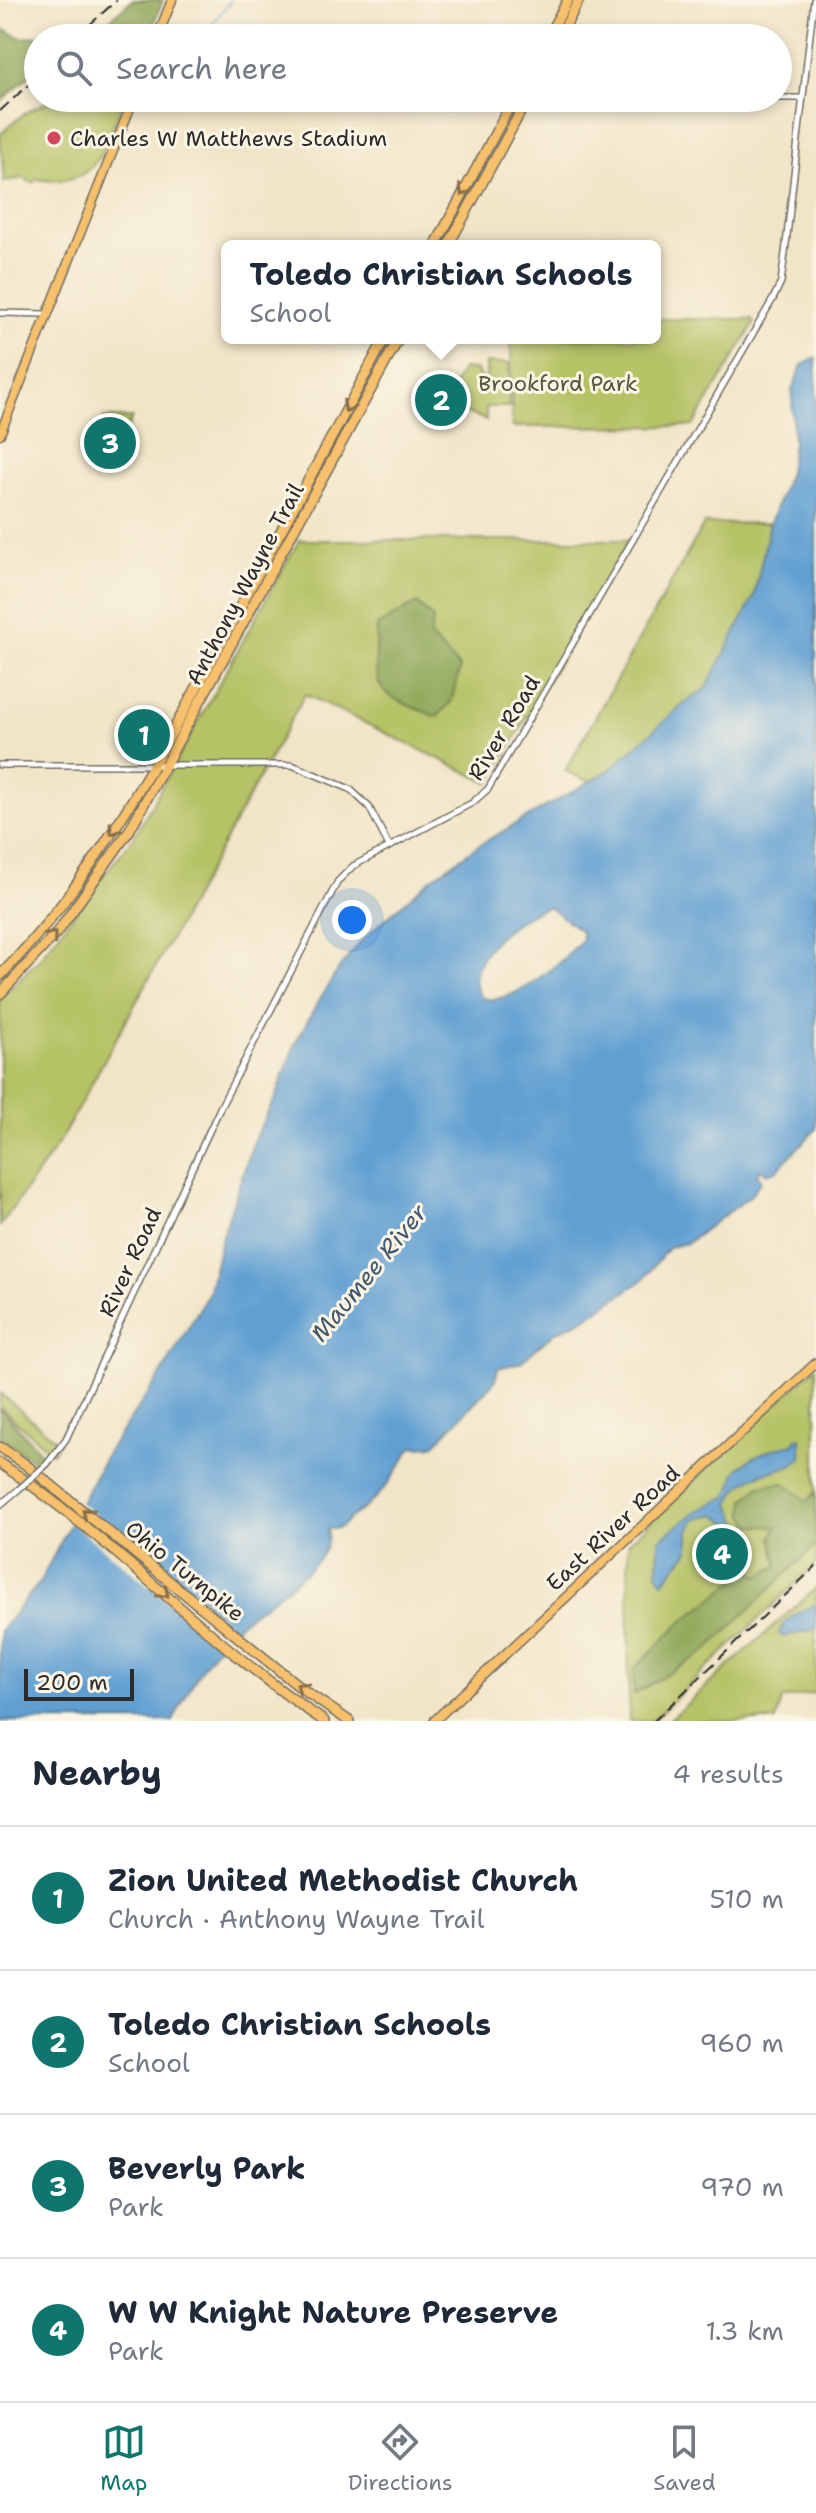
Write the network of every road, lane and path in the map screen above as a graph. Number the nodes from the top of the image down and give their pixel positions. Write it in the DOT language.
graph roads {
  1 [pos="172,0"];
  2 [pos="568,0"];
  3 [pos="579,0"];
  4 [pos="814,0"];
  5 [pos="163,24"];
  6 [pos="556,24"];
  7 [pos="566,24"];
  8 [pos="792,98"];
  9 [pos="802,98"];
  10 [pos="128,112"];
  11 [pos="507,112"];
  12 [pos="510,112"];
  13 [pos="520,112"];
  14 [pos="486,175"];
  15 [pos="438,240"];
  16 [pos="451,240"];
  17 [pos="0,313"];
  18 [pos="48,314"];
  19 [pos="382,344"];
  20 [pos="396,344"];
  21 [pos="0,434"];
  22 [pos="184,710"];
  23 [pos="155,764"];
  24 [pos="0,765"];
  25 [pos="168,765"];
  26 [pos="129,831"];
  27 [pos="389,846"];
  28 [pos="0,976"];
  29 [pos="0,994"];
  30 [pos="816,1363"];
  31 [pos="0,1447"];
  32 [pos="0,1463"];
  33 [pos="0,1505"];
  34 [pos="324,1721"];
  35 [pos="349,1721"];
  36 [pos="434,1721"];
  1 -- 5 [label="main road"];
  2 -- 6 [label="highway"];
  3 -- 7 [label="highway"];
  4 -- 9 [label="street, River Road"];
  8 -- 9 [label="street"];
  9 -- 27 [label="street, River Road"];
  10 -- 18 [label="main road"];
  11 -- 15 [label="highway, one-way"];
  12 -- 14 [label="highway"];
  13 -- 14 [label="highway"];
  14 -- 16 [label="highway"];
  17 -- 18 [label="street"];
  18 -- 21 [label="main road"];
  19 -- 22 [label="highway, Anthony Wayne Trail, one-way"];
  20 -- 25 [label="highway, Anthony Wayne Trail"];
  22 -- 23 [label="highway, Anthony Wayne Trail"];
  22 -- 25 [label="highway"];
  23 -- 24 [label="street"];
  23 -- 25 [label="street"];
  23 -- 26 [label="highway"];
  23 -- 28 [label="highway, Anthony Wayne Trail, one-way"];
  25 -- 26 [label="highway, Anthony Wayne Trail"];
  25 -- 27 [label="street"];
  29 -- 26 [label="highway, Anthony Wayne Trail, one-way"];
  27 -- 33 [label="street, River Road, bridge"];
  30 -- 36 [label="main road, East River Road"];
  35 -- 31 [label="highway, Ohio Turnpike, one-way"];
  32 -- 34 [label="highway, Ohio Turnpike, one-way"];
}
